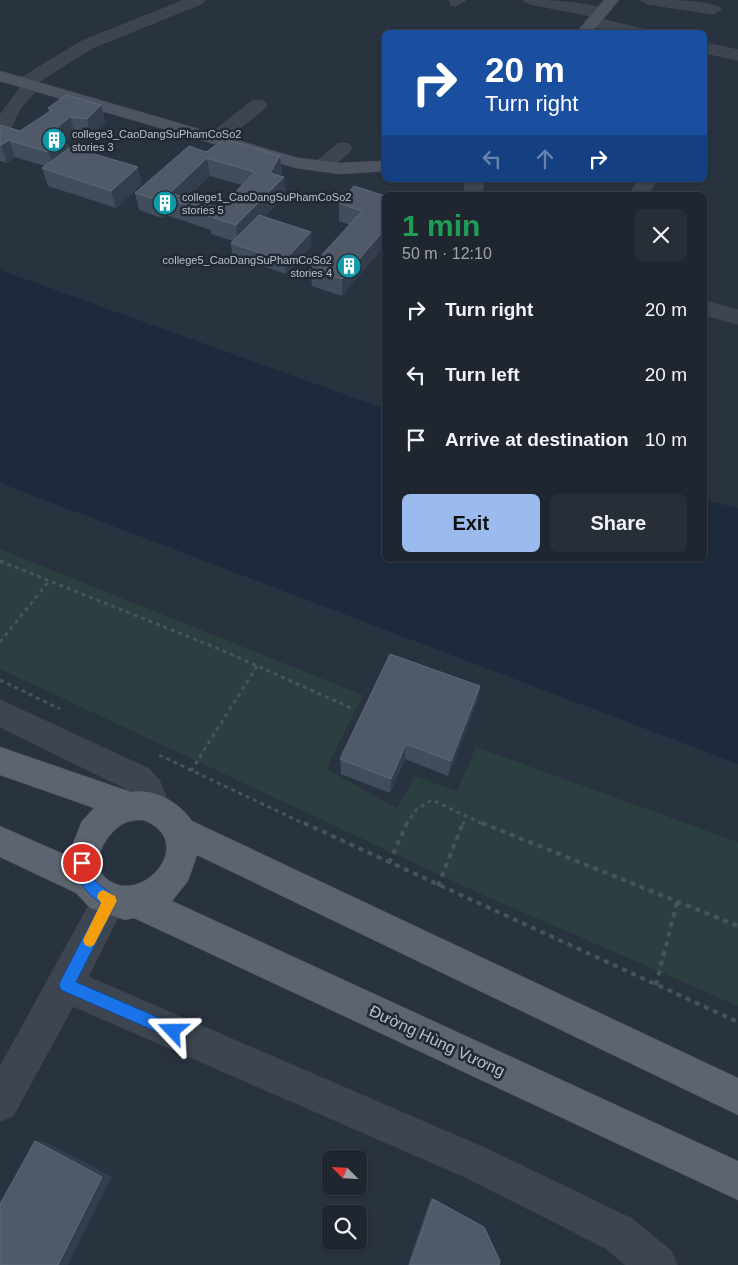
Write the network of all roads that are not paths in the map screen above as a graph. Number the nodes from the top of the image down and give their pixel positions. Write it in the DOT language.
graph roads {
  1 [pos="198,0"];
  2 [pos="530,0"];
  3 [pos="612,0"];
  4 [pos="648,0"];
  5 [pos="713,9"];
  6 [pos="592,23"];
  7 [pos="626,30"];
  8 [pos="707,48"];
  9 [pos="738,55"];
  10 [pos="0,76"];
  11 [pos="29,85"];
  12 [pos="258,105"];
  13 [pos="0,133"];
  14 [pos="215,139"];
  15 [pos="342,148"];
  16 [pos="382,166"];
  17 [pos="321,167"];
  18 [pos="707,309"];
  19 [pos="738,317"];
  20 [pos="0,713"];
  21 [pos="0,761"];
  22 [pos="142,806"];
  23 [pos="180,830"];
  24 [pos="0,841"];
  25 [pos="111,895"];
  26 [pos="66,985"];
  27 [pos="738,1097"];
  28 [pos="0,1103"];
  29 [pos="738,1181"];
  30 [pos="657,1265"];
  1 -- 11 [label="street"];
  2 -- 6 [label="street"];
  3 -- 6 [label="street"];
  4 -- 5 [label="street"];
  6 -- 7 [label="street"];
  8 -- 9 [label="street"];
  10 -- 11 [label="street"];
  11 -- 13 [label="street"];
  11 -- 14 [label="street"];
  12 -- 14 [label="street"];
  14 -- 17 [label="street"];
  15 -- 17 [label="street"];
  16 -- 17 [label="street"];
  18 -- 19 [label="street"];
  20 -- 22 [label="street"];
  21 -- 22 [label="main road"];
  22 -- 23 [label="main road"];
  22 -- 25 [label="main road"];
  23 -- 25 [label="main road"];
  23 -- 27 [label="main road"];
  24 -- 25 [label="main road, Đường Hùng Vương"];
  25 -- 26 [label="street"];
  25 -- 29 [label="main road, Đường Hùng Vương"];
  26 -- 28 [label="street"];
  26 -- 30 [label="street"];
}
